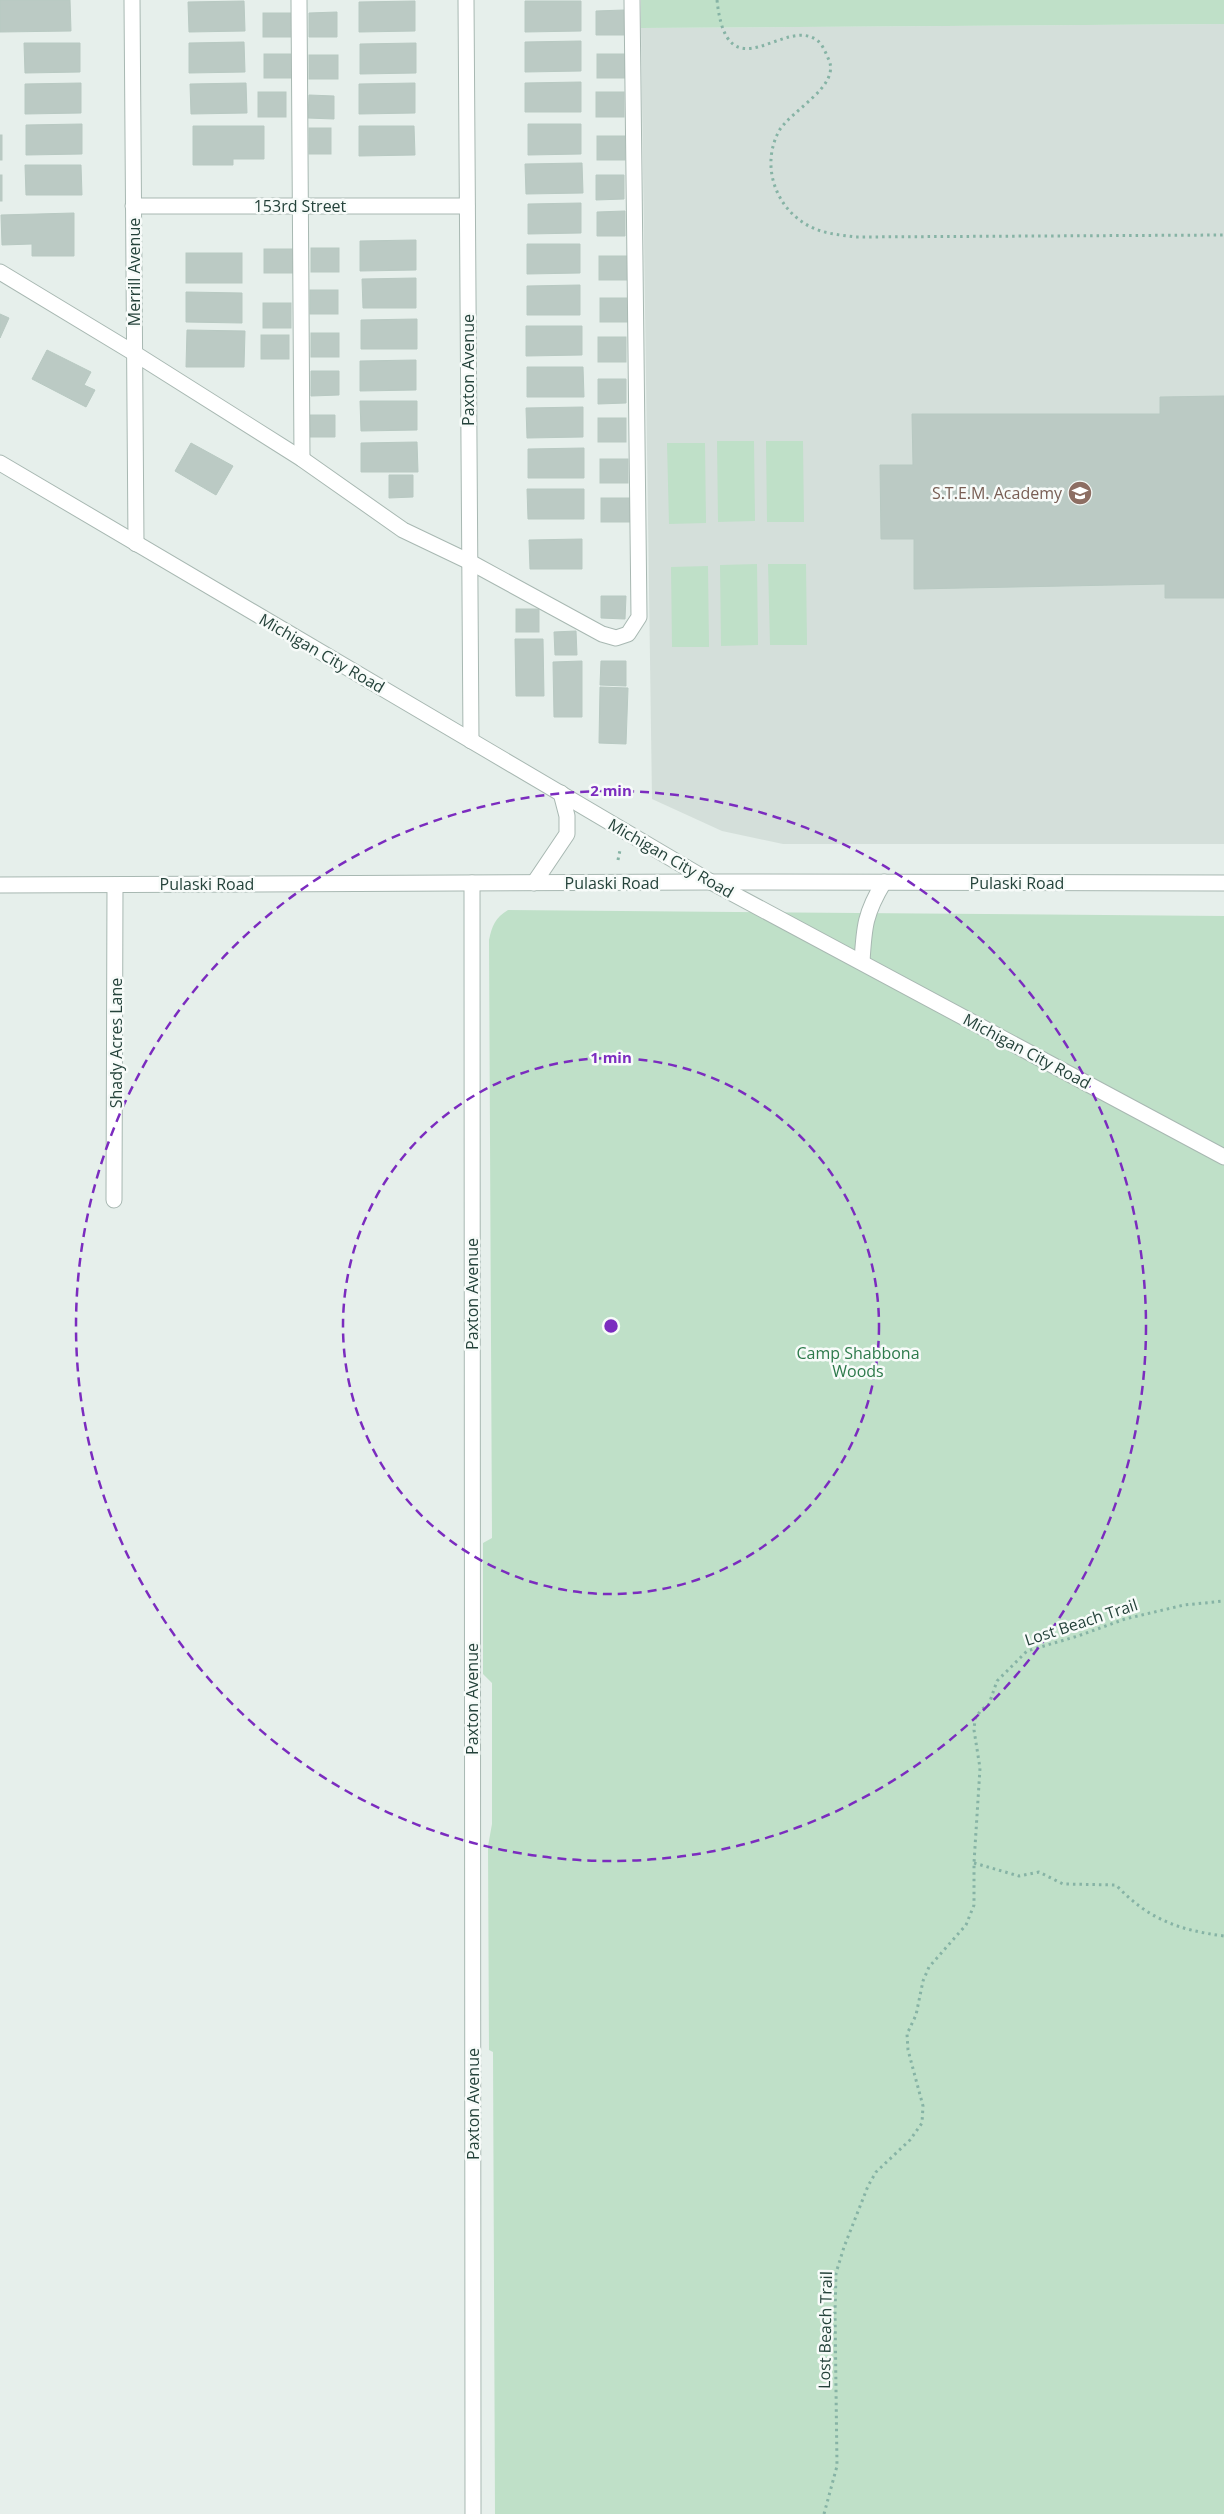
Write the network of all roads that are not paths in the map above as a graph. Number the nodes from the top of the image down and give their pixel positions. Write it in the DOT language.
graph roads {
  1 [pos="132,0"];
  2 [pos="299,0"];
  3 [pos="466,0"];
  4 [pos="632,0"];
  5 [pos="133,206"];
  6 [pos="301,206"];
  7 [pos="468,206"];
  8 [pos="0,272"];
  9 [pos="134,353"];
  10 [pos="302,459"];
  11 [pos="0,463"];
  12 [pos="136,544"];
  13 [pos="470,562"];
  14 [pos="471,741"];
  15 [pos="561,794"];
  16 [pos="711,882"];
  17 [pos="884,882"];
  18 [pos="472,883"];
  19 [pos="534,883"];
  20 [pos="1224,883"];
  21 [pos="0,885"];
  22 [pos="116,885"];
  23 [pos="862,962"];
  24 [pos="1224,1157"];
  25 [pos="114,1200"];
  26 [pos="473,2514"];
  1 -- 5 [label="street, Merrill Avenue"];
  2 -- 6 [label="street"];
  3 -- 7 [label="street, Paxton Avenue"];
  4 -- 13 [label="street"];
  5 -- 6 [label="street, 153rd Street"];
  5 -- 9 [label="street, Merrill Avenue"];
  6 -- 7 [label="street, 153rd Street"];
  6 -- 10 [label="street"];
  7 -- 13 [label="street, Paxton Avenue"];
  8 -- 9 [label="street"];
  9 -- 10 [label="street"];
  9 -- 12 [label="street, Merrill Avenue"];
  10 -- 13 [label="street"];
  11 -- 12 [label="street, Michigan City Road"];
  12 -- 14 [label="street, Michigan City Road"];
  13 -- 14 [label="street, Paxton Avenue"];
  14 -- 15 [label="street, Michigan City Road"];
  15 -- 16 [label="street, Michigan City Road"];
  15 -- 19 [label="street"];
  16 -- 17 [label="street, Pulaski Road"];
  16 -- 19 [label="street, Pulaski Road"];
  16 -- 23 [label="street, Michigan City Road"];
  17 -- 20 [label="street, Pulaski Road"];
  17 -- 23 [label="street"];
  18 -- 19 [label="street, Pulaski Road"];
  18 -- 22 [label="street, Pulaski Road"];
  18 -- 26 [label="street, Paxton Avenue"];
  21 -- 22 [label="street, Pulaski Road"];
  22 -- 25 [label="street, Shady Acres Lane"];
  23 -- 24 [label="street, Michigan City Road"];
}
